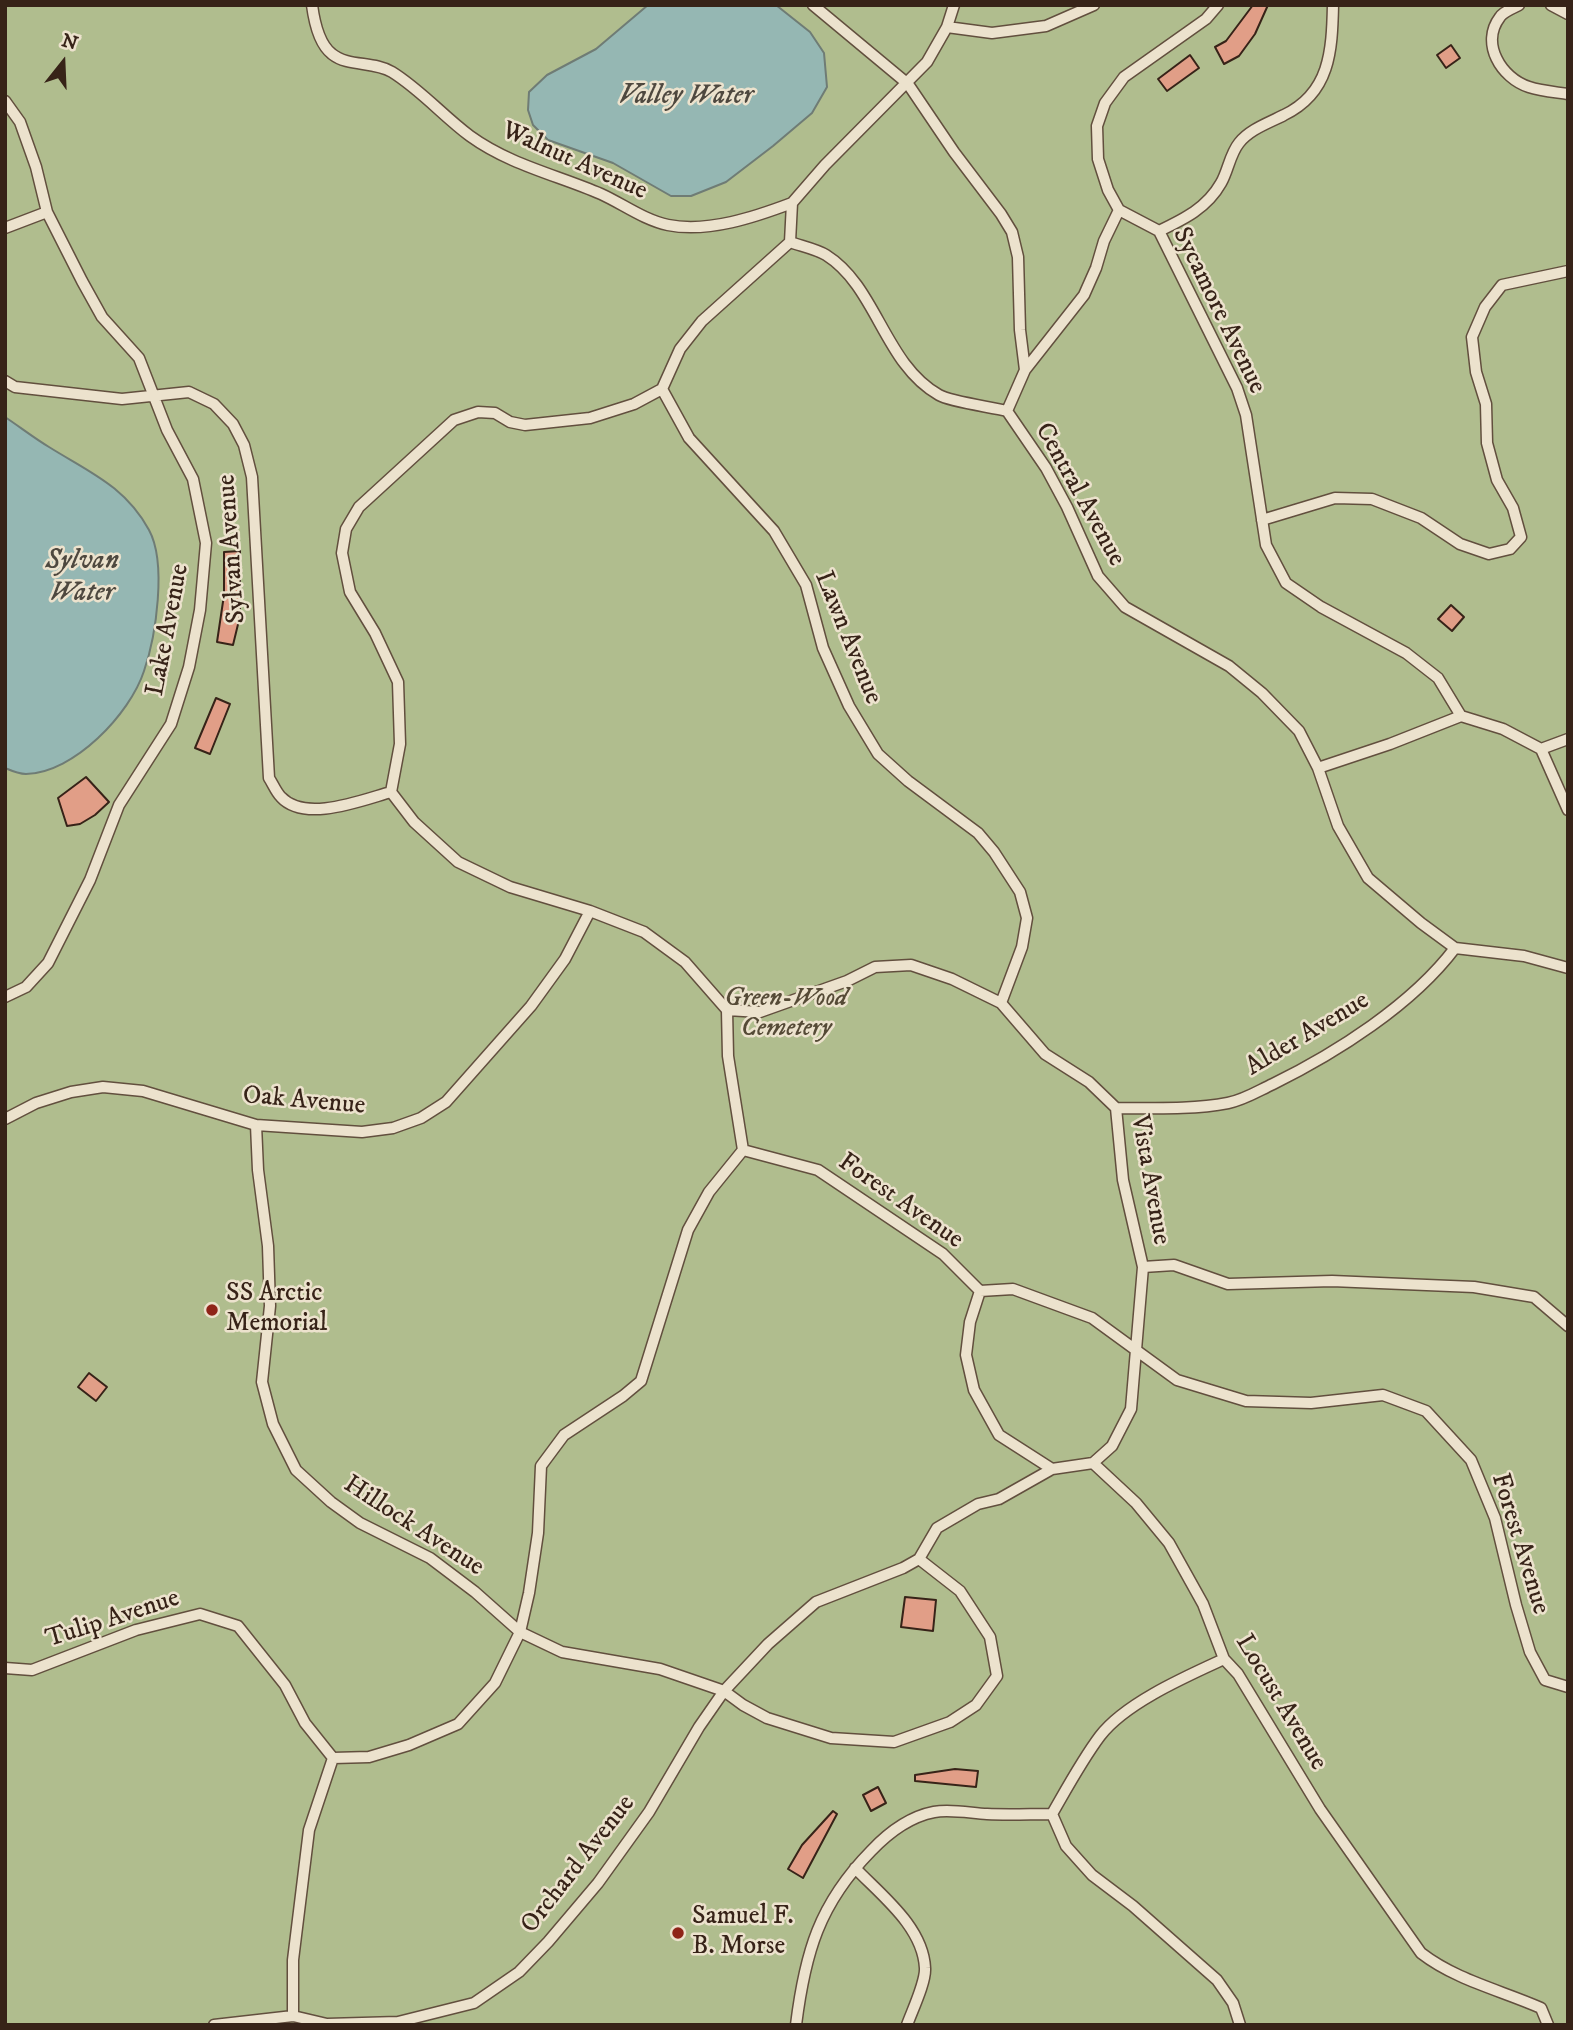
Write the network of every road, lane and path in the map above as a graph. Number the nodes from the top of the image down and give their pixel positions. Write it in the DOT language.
graph roads {
  1 [pos="312,5"];
  2 [pos="813,5"];
  3 [pos="954,5"];
  4 [pos="1094,5"];
  5 [pos="1218,5"];
  6 [pos="1333,5"];
  7 [pos="1518,5"];
  8 [pos="1550,5"];
  9 [pos="1568,14"];
  10 [pos="947,27"];
  11 [pos="908,84"];
  12 [pos="1568,94"];
  13 [pos="5,101"];
  14 [pos="792,203"];
  15 [pos="1119,210"];
  16 [pos="47,212"];
  17 [pos="5,228"];
  18 [pos="1158,231"];
  19 [pos="790,242"];
  20 [pos="1567,274"];
  21 [pos="1025,370"];
  22 [pos="5,381"];
  23 [pos="662,388"];
  24 [pos="154,396"];
  25 [pos="1007,411"];
  26 [pos="1262,520"];
  27 [pos="1461,716"];
  28 [pos="1568,739"];
  29 [pos="1541,749"];
  30 [pos="1318,768"];
  31 [pos="391,792"];
  32 [pos="1568,810"];
  33 [pos="590,911"];
  34 [pos="1455,948"];
  35 [pos="1568,968"];
  36 [pos="5,997"];
  37 [pos="1001,1003"];
  38 [pos="727,1010"];
  39 [pos="1116,1108"];
  40 [pos="5,1119"];
  41 [pos="256,1125"];
  42 [pos="743,1150"];
  43 [pos="1143,1267"];
  44 [pos="980,1291"];
  45 [pos="1568,1326"];
  46 [pos="1136,1352"];
  47 [pos="1093,1463"];
  48 [pos="1052,1469"];
  49 [pos="919,1559"];
  50 [pos="520,1632"];
  51 [pos="1224,1659"];
  52 [pos="5,1668"];
  53 [pos="1568,1687"];
  54 [pos="724,1691"];
  55 [pos="333,1758"];
  56 [pos="1052,1814"];
  57 [pos="855,1868"];
  58 [pos="293,2016"];
  59 [pos="214,2025"];
  60 [pos="796,2025"];
  61 [pos="907,2025"];
  62 [pos="1240,2025"];
  63 [pos="1548,2025"];
  1 -- 14 [label="lane, Walnut Avenue"];
  2 -- 11 [label="lane"];
  3 -- 10 [label="lane"];
  4 -- 10 [label="lane"];
  5 -- 15 [label="lane"];
  6 -- 18 [label="lane"];
  7 -- 12 [label="lane"];
  8 -- 9 [label="lane"];
  10 -- 11 [label="lane"];
  11 -- 14 [label="lane"];
  11 -- 21 [label="lane"];
  13 -- 16 [label="lane, Lake Avenue"];
  14 -- 19 [label="lane"];
  15 -- 18 [label="lane, Sycamore Avenue"];
  15 -- 21 [label="lane, Central Avenue"];
  16 -- 17 [label="lane"];
  16 -- 24 [label="lane, Lake Avenue"];
  18 -- 26 [label="lane, Sycamore Avenue"];
  19 -- 23 [label="lane"];
  19 -- 25 [label="lane"];
  20 -- 26 [label="lane"];
  21 -- 25 [label="lane, Central Avenue"];
  22 -- 24 [label="lane, Sylvan Avenue"];
  23 -- 31 [label="lane"];
  23 -- 37 [label="lane, Lawn Avenue"];
  24 -- 31 [label="lane, Sylvan Avenue"];
  24 -- 36 [label="lane, Lake Avenue"];
  25 -- 30 [label="lane, Central Avenue"];
  26 -- 27 [label="lane, Sycamore Avenue"];
  27 -- 29 [label="lane"];
  27 -- 30 [label="lane"];
  28 -- 29 [label="lane"];
  29 -- 32 [label="lane"];
  30 -- 34 [label="lane, Central Avenue"];
  31 -- 33 [label="lane"];
  33 -- 38 [label="lane"];
  33 -- 41 [label="lane, Oak Avenue"];
  34 -- 35 [label="lane, Central Avenue"];
  34 -- 39 [label="lane, Alder Avenue"];
  37 -- 38 [label="lane, Vista Avenue"];
  37 -- 39 [label="lane, Vista Avenue"];
  38 -- 42 [label="lane"];
  39 -- 43 [label="lane, Vista Avenue"];
  40 -- 41 [label="lane, Oak Avenue"];
  41 -- 50 [label="lane, Hillock Avenue"];
  42 -- 44 [label="lane, Forest Avenue"];
  42 -- 50 [label="lane"];
  43 -- 45 [label="lane, Vista Avenue"];
  43 -- 46 [label="lane"];
  44 -- 46 [label="lane, Forest Avenue"];
  44 -- 48 [label="lane"];
  46 -- 47 [label="lane"];
  46 -- 53 [label="lane, Forest Avenue"];
  47 -- 48 [label="lane"];
  47 -- 51 [label="lane, Locust Avenue"];
  48 -- 49 [label="lane"];
  49 -- 54 [label="lane, Orchard Avenue"];
  49 -- 54 [label="lane"];
  50 -- 54 [label="lane"];
  50 -- 55 [label="lane"];
  51 -- 56 [label="lane"];
  51 -- 63 [label="lane, Locust Avenue"];
  52 -- 55 [label="lane, Tulip Avenue"];
  54 -- 58 [label="lane, Orchard Avenue"];
  55 -- 58 [label="lane"];
  56 -- 57 [label="lane"];
  56 -- 62 [label="lane"];
  57 -- 60 [label="lane"];
  57 -- 61 [label="lane"];
  58 -- 59 [label="lane, Orchard Avenue"];
}
